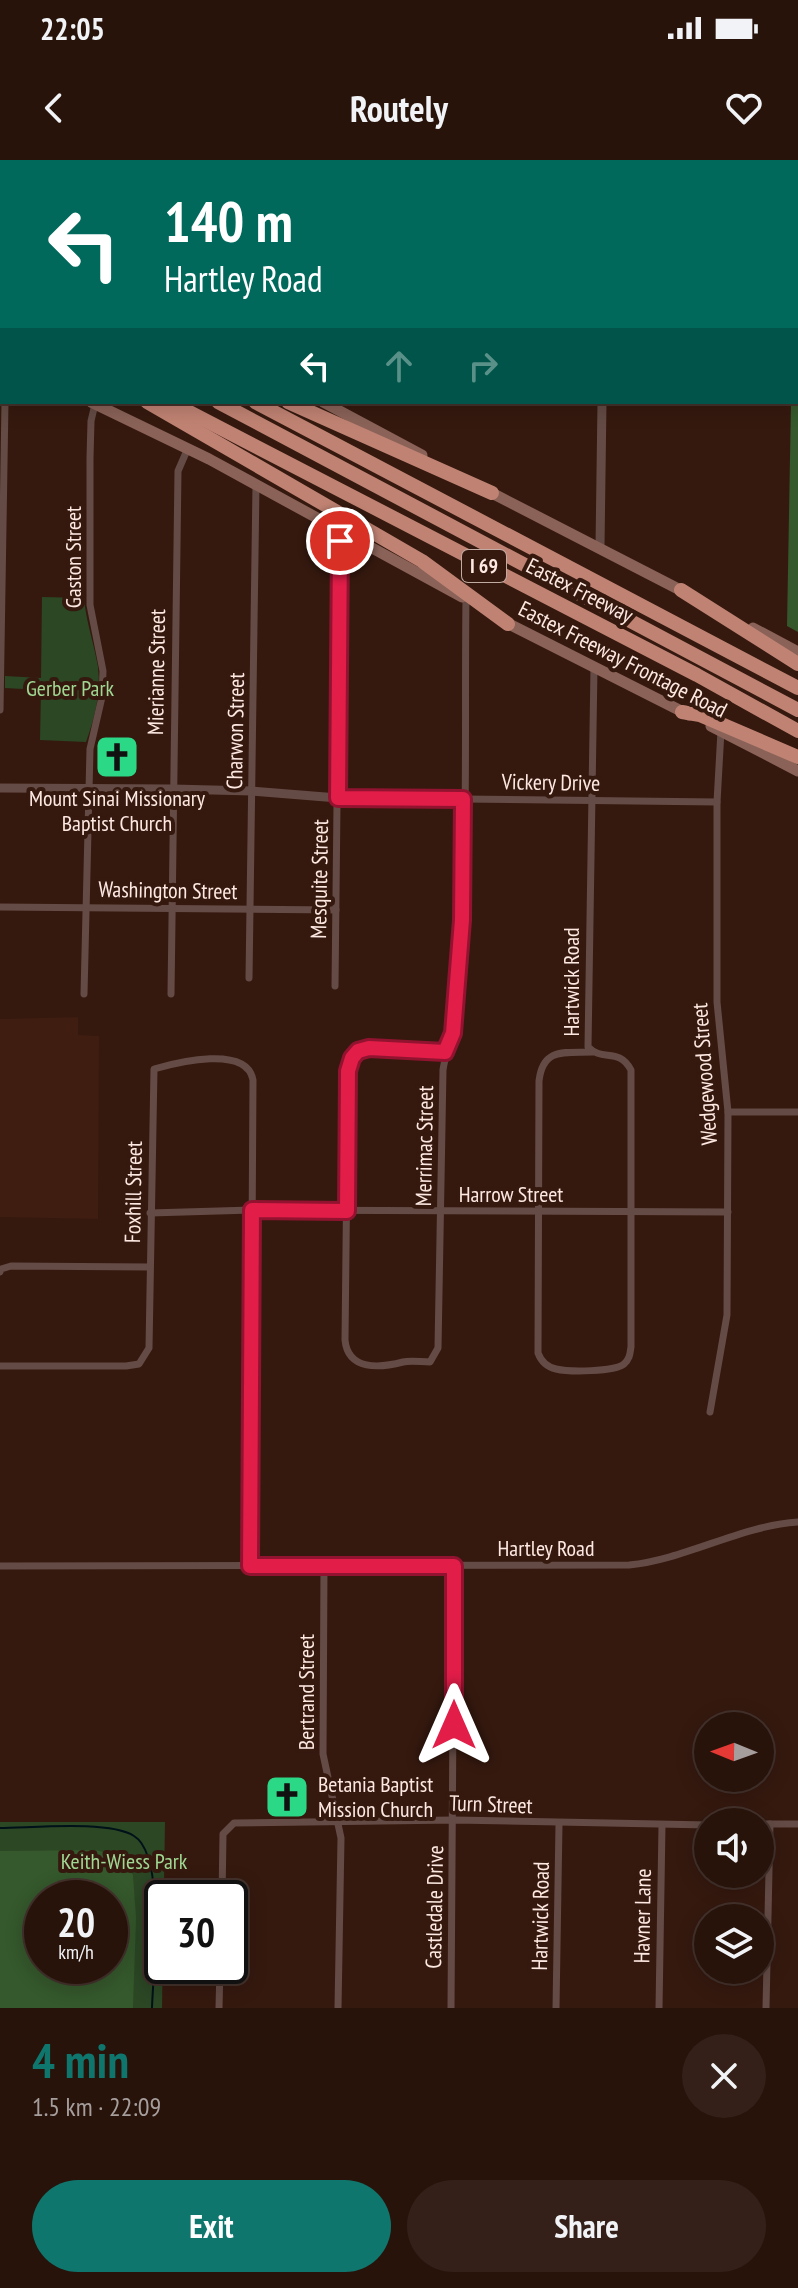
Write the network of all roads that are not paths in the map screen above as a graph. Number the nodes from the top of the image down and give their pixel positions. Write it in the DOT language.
graph roads {
  1 [pos="5,404"];
  2 [pos="93,404"];
  3 [pos="95,404"];
  4 [pos="150,404"];
  5 [pos="174,404"];
  6 [pos="222,404"];
  7 [pos="259,404"];
  8 [pos="292,404"];
  9 [pos="327,404"];
  10 [pos="602,404"];
  11 [pos="188,448"];
  12 [pos="256,484"];
  13 [pos="492,493"];
  14 [pos="340,532"];
  15 [pos="600,547"];
  16 [pos="681,590"];
  17 [pos="466,599"];
  18 [pos="508,624"];
  19 [pos="798,652"];
  20 [pos="798,664"];
  21 [pos="594,667"];
  22 [pos="798,688"];
  23 [pos="0,710"];
  24 [pos="798,710"];
  25 [pos="682,712"];
  26 [pos="721,731"];
  27 [pos="798,731"];
  28 [pos="798,757"];
  29 [pos="798,771"];
  30 [pos="0,788"];
  31 [pos="88,789"];
  32 [pos="173,789"];
  33 [pos="252,791"];
  34 [pos="338,798"];
  35 [pos="463,799"];
  36 [pos="590,801"];
  37 [pos="717,802"];
  38 [pos="0,907"];
  39 [pos="86,907"];
  40 [pos="172,908"];
  41 [pos="250,909"];
  42 [pos="336,910"];
  43 [pos="249,978"];
  44 [pos="335,986"];
  45 [pos="84,994"];
  46 [pos="171,994"];
  47 [pos="445,1052"];
  48 [pos="593,1052"];
  49 [pos="728,1112"];
  50 [pos="798,1112"];
  51 [pos="252,1210"];
  52 [pos="347,1211"];
  53 [pos="441,1212"];
  54 [pos="538,1212"];
  55 [pos="728,1212"];
  56 [pos="150,1213"];
  57 [pos="632,1213"];
  58 [pos="149,1267"];
  59 [pos="0,1272"];
  60 [pos="0,1366"];
  61 [pos="710,1412"];
  62 [pos="798,1522"];
  63 [pos="0,1566"];
  64 [pos="250,1566"];
  65 [pos="324,1566"];
  66 [pos="454,1566"];
  67 [pos="454,1820"];
  68 [pos="339,1821"];
  69 [pos="559,1824"];
  70 [pos="774,1824"];
  71 [pos="798,1824"];
  72 [pos="662,1825"];
  73 [pos="694,1825"];
  74 [pos="222,1880"];
  75 [pos="769,1888"];
  76 [pos="220,1984"];
  77 [pos="219,2008"];
  78 [pos="338,2008"];
  79 [pos="451,2008"];
  80 [pos="556,2008"];
  81 [pos="659,2008"];
  82 [pos="766,2008"];
  1 -- 23 [label="street"];
  2 -- 31 [label="street, Gaston Street"];
  3 -- 11 [label="main road, Eastex Freeway Frontage Road"];
  4 -- 18 [label="highway"];
  5 -- 27 [label="highway, Eastex Freeway / I 69"];
  6 -- 24 [label="highway, I 69"];
  7 -- 22 [label="highway, Eastex Freeway / I 69"];
  8 -- 13 [label="highway"];
  9 -- 13 [label="main road"];
  10 -- 15 [label="street"];
  11 -- 12 [label="main road, Eastex Freeway Frontage Road"];
  11 -- 32 [label="street, Mierianne Street"];
  12 -- 14 [label="main road, Eastex Freeway Frontage Road"];
  12 -- 33 [label="street, Charwon Street"];
  13 -- 15 [label="main road"];
  14 -- 17 [label="main road, Eastex Freeway Frontage Road"];
  14 -- 34 [label="street, Mesquite Street"];
  15 -- 16 [label="main road"];
  16 -- 19 [label="main road"];
  16 -- 20 [label="highway"];
  17 -- 18 [label="main road, Eastex Freeway Frontage Road"];
  17 -- 35 [label="street, Merrimac Street"];
  18 -- 21 [label="main road, Eastex Freeway Frontage Road"];
  21 -- 25 [label="main road, Eastex Freeway Frontage Road"];
  21 -- 36 [label="street, Hartwick Road"];
  25 -- 26 [label="main road, Eastex Freeway Frontage Road"];
  25 -- 28 [label="highway"];
  26 -- 29 [label="main road, Eastex Freeway Frontage Road"];
  26 -- 37 [label="street, Wedgewood Street"];
  30 -- 31 [label="street, Vickery Drive"];
  31 -- 32 [label="street, Vickery Drive"];
  31 -- 39 [label="street, Gaston Street"];
  32 -- 33 [label="street, Vickery Drive"];
  32 -- 40 [label="street, Mierianne Street"];
  33 -- 34 [label="street, Vickery Drive"];
  33 -- 41 [label="street, Charwon Street"];
  34 -- 35 [label="street, Vickery Drive"];
  34 -- 42 [label="street, Mesquite Street"];
  35 -- 36 [label="street, Vickery Drive"];
  35 -- 47 [label="street, Merrimac Street"];
  36 -- 37 [label="street, Vickery Drive"];
  36 -- 48 [label="street, Hartwick Road"];
  37 -- 49 [label="street, Wedgewood Street"];
  38 -- 39 [label="street, Washington Street"];
  39 -- 40 [label="street, Washington Street"];
  39 -- 45 [label="street, Gaston Street"];
  40 -- 41 [label="street, Washington Street"];
  40 -- 46 [label="street, Mierianne Street"];
  41 -- 42 [label="street, Washington Street"];
  41 -- 43 [label="street, Charwon Street"];
  42 -- 44 [label="street, Mesquite Street"];
  47 -- 52 [label="street"];
  47 -- 53 [label="street, Merrimac Street"];
  48 -- 54 [label="street"];
  48 -- 57 [label="street, Hartwick Road"];
  49 -- 50 [label="street"];
  49 -- 55 [label="street, Wedgewood Street"];
  51 -- 52 [label="street, Harrow Street"];
  51 -- 56 [label="street, Harrow Street"];
  51 -- 56 [label="street, Foxhill Street"];
  51 -- 64 [label="street"];
  52 -- 53 [label="street, Harrow Street"];
  52 -- 53 [label="street, Merrimac Street"];
  53 -- 54 [label="street, Harrow Street"];
  54 -- 57 [label="street, Harrow Street"];
  54 -- 57 [label="street, Hartwick Road"];
  55 -- 57 [label="street, Harrow Street"];
  55 -- 61 [label="street, Wedgewood Street"];
  56 -- 58 [label="street, Foxhill Street"];
  58 -- 59 [label="street"];
  58 -- 60 [label="street, Foxhill Street"];
  62 -- 66 [label="street, Hartley Road"];
  63 -- 64 [label="street, Hartley Road"];
  64 -- 65 [label="street, Hartley Road"];
  65 -- 66 [label="street, Hartley Road"];
  65 -- 68 [label="street, Bertrand Street"];
  66 -- 67 [label="street, Castledale Drive"];
  67 -- 68 [label="street, Turn Street"];
  67 -- 69 [label="street, Turn Street"];
  67 -- 79 [label="street, Castledale Drive"];
  68 -- 74 [label="street, Turn Street"];
  68 -- 78 [label="street, Bertrand Street"];
  69 -- 72 [label="street, Turn Street"];
  69 -- 80 [label="street, Hartwick Road"];
  70 -- 71 [label="street"];
  72 -- 73 [label="street, Turn Street"];
  72 -- 81 [label="street, Havner Lane"];
  75 -- 82 [label="street"];
  76 -- 77 [label="street"];
}
